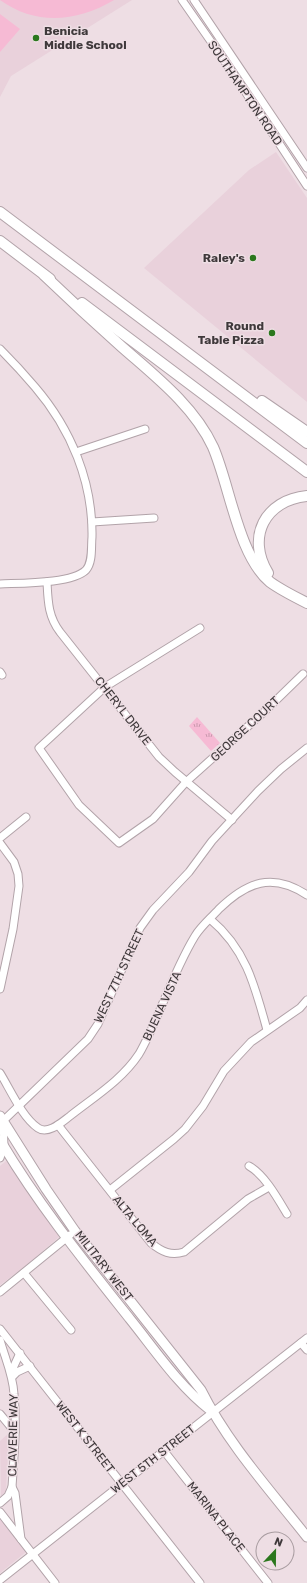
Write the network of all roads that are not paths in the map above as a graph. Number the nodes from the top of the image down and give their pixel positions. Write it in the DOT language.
graph roads {
  1 [pos="182,0"];
  2 [pos="194,0"];
  3 [pos="307,168"];
  4 [pos="307,186"];
  5 [pos="0,212"];
  6 [pos="0,242"];
  7 [pos="44,275"];
  8 [pos="0,349"];
  9 [pos="209,370"];
  10 [pos="145,429"];
  11 [pos="307,432"];
  12 [pos="307,443"];
  13 [pos="76,452"];
  14 [pos="307,472"];
  15 [pos="307,496"];
  16 [pos="154,518"];
  17 [pos="92,522"];
  18 [pos="47,582"];
  19 [pos="0,584"];
  20 [pos="279,587"];
  21 [pos="307,603"];
  22 [pos="200,628"];
  23 [pos="303,674"];
  24 [pos="105,687"];
  25 [pos="307,748"];
  26 [pos="186,782"];
  27 [pos="26,817"];
  28 [pos="232,820"];
  29 [pos="0,838"];
  30 [pos="0,843"];
  31 [pos="307,895"];
  32 [pos="210,918"];
  33 [pos="2,969"];
  34 [pos="0,989"];
  35 [pos="307,1000"];
  36 [pos="267,1030"];
  37 [pos="0,1073"];
  38 [pos="19,1104"];
  39 [pos="2,1118"];
  40 [pos="58,1125"];
  41 [pos="2,1143"];
  42 [pos="0,1158"];
  43 [pos="249,1166"];
  44 [pos="269,1187"];
  45 [pos="110,1190"];
  46 [pos="287,1214"];
  47 [pos="76,1231"];
  48 [pos="66,1238"];
  49 [pos="24,1273"];
  50 [pos="0,1292"];
  51 [pos="0,1329"];
  52 [pos="71,1330"];
  53 [pos="0,1340"];
  54 [pos="304,1340"];
  55 [pos="307,1350"];
  56 [pos="20,1354"];
  57 [pos="30,1366"];
  58 [pos="12,1378"];
  59 [pos="212,1412"];
  60 [pos="0,1414"];
  61 [pos="15,1432"];
  62 [pos="164,1451"];
  63 [pos="122,1484"];
  64 [pos="12,1487"];
  65 [pos="0,1503"];
  66 [pos="0,1512"];
  67 [pos="307,1538"];
  68 [pos="21,1539"];
  69 [pos="32,1554"];
  70 [pos="0,1580"];
  71 [pos="55,1583"];
  72 [pos="200,1583"];
  73 [pos="268,1583"];
  1 -- 4 [label="street, SOUTHAMPTON ROAD"];
  2 -- 3 [label="street, SOUTHAMPTON ROAD"];
  5 -- 9 [label="highway"];
  6 -- 7 [label="highway"];
  7 -- 14 [label="highway"];
  7 -- 20 [label="highway"];
  8 -- 13 [label="street"];
  9 -- 11 [label="highway"];
  9 -- 12 [label="highway"];
  10 -- 13 [label="street"];
  13 -- 17 [label="street"];
  15 -- 20 [label="highway"];
  16 -- 17 [label="street"];
  17 -- 18 [label="street"];
  18 -- 19 [label="street"];
  18 -- 24 [label="street, CHERYL DRIVE"];
  20 -- 21 [label="highway"];
  22 -- 24 [label="street"];
  23 -- 26 [label="street, GEORGE COURT"];
  24 -- 26 [label="street, CHERYL DRIVE"];
  24 -- 26 [label="street, GEORGE COURT"];
  25 -- 28 [label="street, WEST 7TH STREET"];
  26 -- 28 [label="street, CHERYL DRIVE"];
  27 -- 29 [label="street"];
  28 -- 38 [label="street, WEST 7TH STREET"];
  30 -- 33 [label="street"];
  31 -- 32 [label="street, BUENA VISTA"];
  32 -- 36 [label="street"];
  32 -- 40 [label="street, BUENA VISTA"];
  33 -- 34 [label="street"];
  35 -- 36 [label="street"];
  36 -- 45 [label="street"];
  37 -- 38 [label="street, BUENA VISTA"];
  38 -- 39 [label="street, WEST 7TH STREET"];
  38 -- 40 [label="street, BUENA VISTA"];
  39 -- 41 [label="street"];
  39 -- 47 [label="main road, MILITARY WEST"];
  40 -- 45 [label="street, ALTA LOMA"];
  41 -- 42 [label="street"];
  41 -- 48 [label="main road, MILITARY WEST"];
  43 -- 44 [label="street"];
  44 -- 45 [label="street, ALTA LOMA"];
  44 -- 46 [label="street"];
  47 -- 48 [label="street"];
  47 -- 59 [label="main road, MILITARY WEST"];
  48 -- 49 [label="street"];
  48 -- 59 [label="main road, MILITARY WEST"];
  49 -- 50 [label="street"];
  49 -- 52 [label="street"];
  51 -- 56 [label="street, WEST K STREET"];
  53 -- 58 [label="street, CLAVERIE WAY"];
  54 -- 55 [label="street"];
  54 -- 59 [label="street, WEST 5TH STREET"];
  56 -- 57 [label="street, WEST K STREET"];
  56 -- 58 [label="street, CLAVERIE WAY"];
  57 -- 58 [label="street"];
  57 -- 63 [label="street, WEST K STREET"];
  58 -- 61 [label="street, CLAVERIE WAY"];
  59 -- 62 [label="street, WEST 5TH STREET"];
  59 -- 67 [label="main road, MILITARY WEST"];
  60 -- 61 [label="street"];
  61 -- 64 [label="street, CLAVERIE WAY"];
  62 -- 63 [label="street, WEST 5TH STREET"];
  62 -- 73 [label="street, MARINA PLACE"];
  63 -- 69 [label="street, WEST 5TH STREET"];
  63 -- 72 [label="street, WEST K STREET"];
  64 -- 65 [label="street"];
  64 -- 68 [label="street, CLAVERIE WAY"];
  66 -- 68 [label="street"];
  68 -- 69 [label="street"];
  69 -- 70 [label="street, WEST 5TH STREET"];
  69 -- 71 [label="street"];
}
